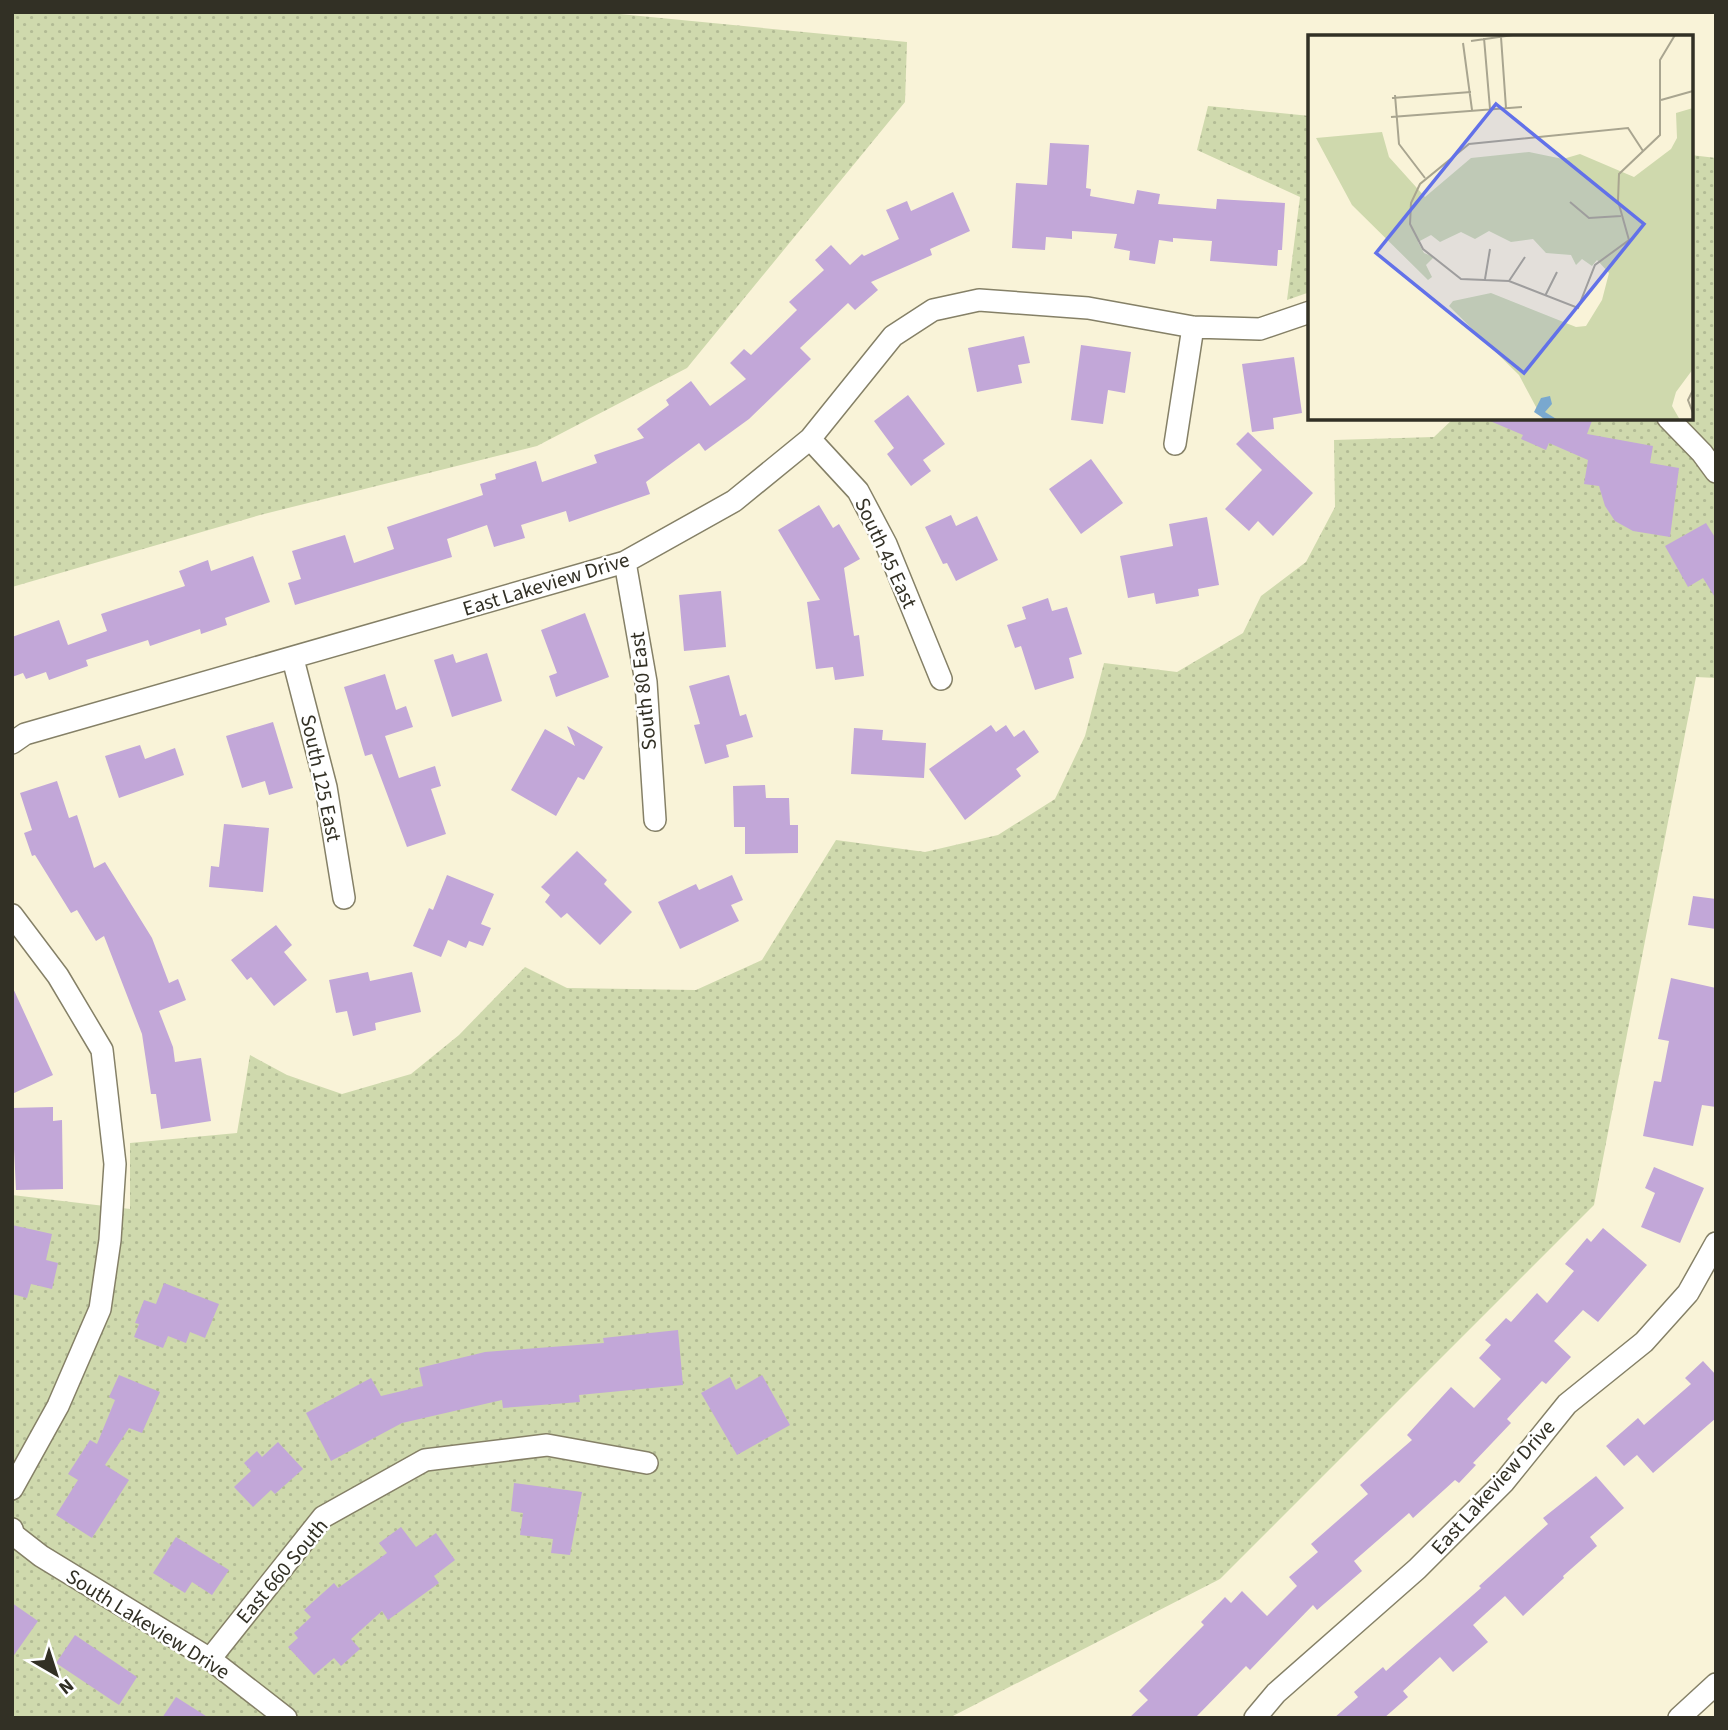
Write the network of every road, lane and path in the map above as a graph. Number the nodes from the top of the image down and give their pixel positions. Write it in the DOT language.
graph roads {
  1 [pos="1308,313"];
  2 [pos="1193,327"];
  3 [pos="1670,420"];
  4 [pos="810,439"];
  5 [pos="1175,444"];
  6 [pos="1716,472"];
  7 [pos="625,562"];
  8 [pos="293,659"];
  9 [pos="941,679"];
  10 [pos="12,743"];
  11 [pos="655,820"];
  12 [pos="344,898"];
  13 [pos="12,915"];
  14 [pos="1716,1243"];
  15 [pos="647,1463"];
  16 [pos="12,1489"];
  17 [pos="12,1529"];
  18 [pos="210,1659"];
  19 [pos="1716,1684"];
  20 [pos="286,1718"];
  21 [pos="1255,1718"];
  22 [pos="1679,1718"];
  1 -- 2 [label="street, East Lakeview Drive"];
  2 -- 4 [label="street, East Lakeview Drive"];
  2 -- 5 [label="street"];
  3 -- 6 [label="street"];
  4 -- 7 [label="street, East Lakeview Drive"];
  4 -- 9 [label="street, South 45 East"];
  7 -- 8 [label="street, East Lakeview Drive"];
  7 -- 11 [label="street, South 80 East"];
  8 -- 10 [label="street, East Lakeview Drive"];
  8 -- 12 [label="street, South 125 East"];
  13 -- 16 [label="street"];
  14 -- 21 [label="street, East Lakeview Drive"];
  15 -- 18 [label="street, East 660 South"];
  17 -- 18 [label="street, South Lakeview Drive"];
  18 -- 20 [label="street, South Lakeview Drive"];
  19 -- 22 [label="street"];
}
